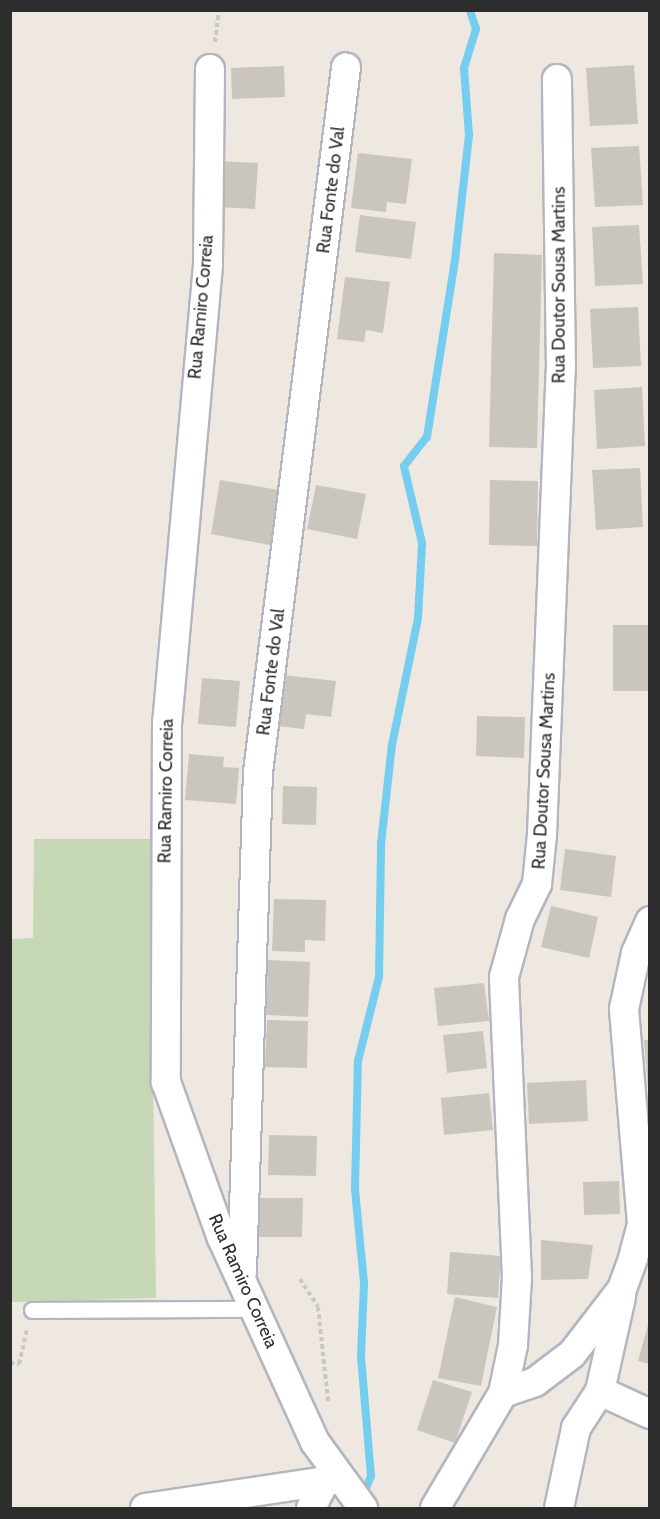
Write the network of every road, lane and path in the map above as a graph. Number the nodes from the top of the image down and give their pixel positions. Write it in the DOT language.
graph roads {
  1 [pos="346,67"];
  2 [pos="210,69"];
  3 [pos="557,79"];
  4 [pos="650,921"];
  5 [pos="300,1279"];
  6 [pos="242,1281"];
  7 [pos="622,1289"];
  8 [pos="254,1309"];
  9 [pos="32,1310"];
  10 [pos="10,1363"];
  11 [pos="600,1391"];
  12 [pos="503,1393"];
  13 [pos="650,1414"];
  14 [pos="315,1442"];
  15 [pos="332,1480"];
  16 [pos="145,1509"];
  17 [pos="311,1509"];
  18 [pos="363,1509"];
  19 [pos="435,1509"];
  20 [pos="559,1509"];
  1 -- 6 [label="street, Rua Fonte do Val"];
  2 -- 6 [label="street, Rua Ramiro Correia"];
  3 -- 12 [label="street, Rua Doutor Sousa Martins"];
  4 -- 7 [label="street"];
  5 -- 14 [label="path"];
  6 -- 8 [label="street, Rua Ramiro Correia"];
  7 -- 11 [label="street"];
  7 -- 12 [label="street"];
  8 -- 9 [label="lane"];
  8 -- 14 [label="street, Rua Ramiro Correia"];
  9 -- 10 [label="path"];
  11 -- 13 [label="street"];
  11 -- 20 [label="street"];
  12 -- 19 [label="street, Rua Doutor Sousa Martins"];
  14 -- 15 [label="street, Rua Ramiro Correia"];
  15 -- 16 [label="street"];
  15 -- 17 [label="street"];
  15 -- 18 [label="street, Rua Ramiro Correia"];
}
